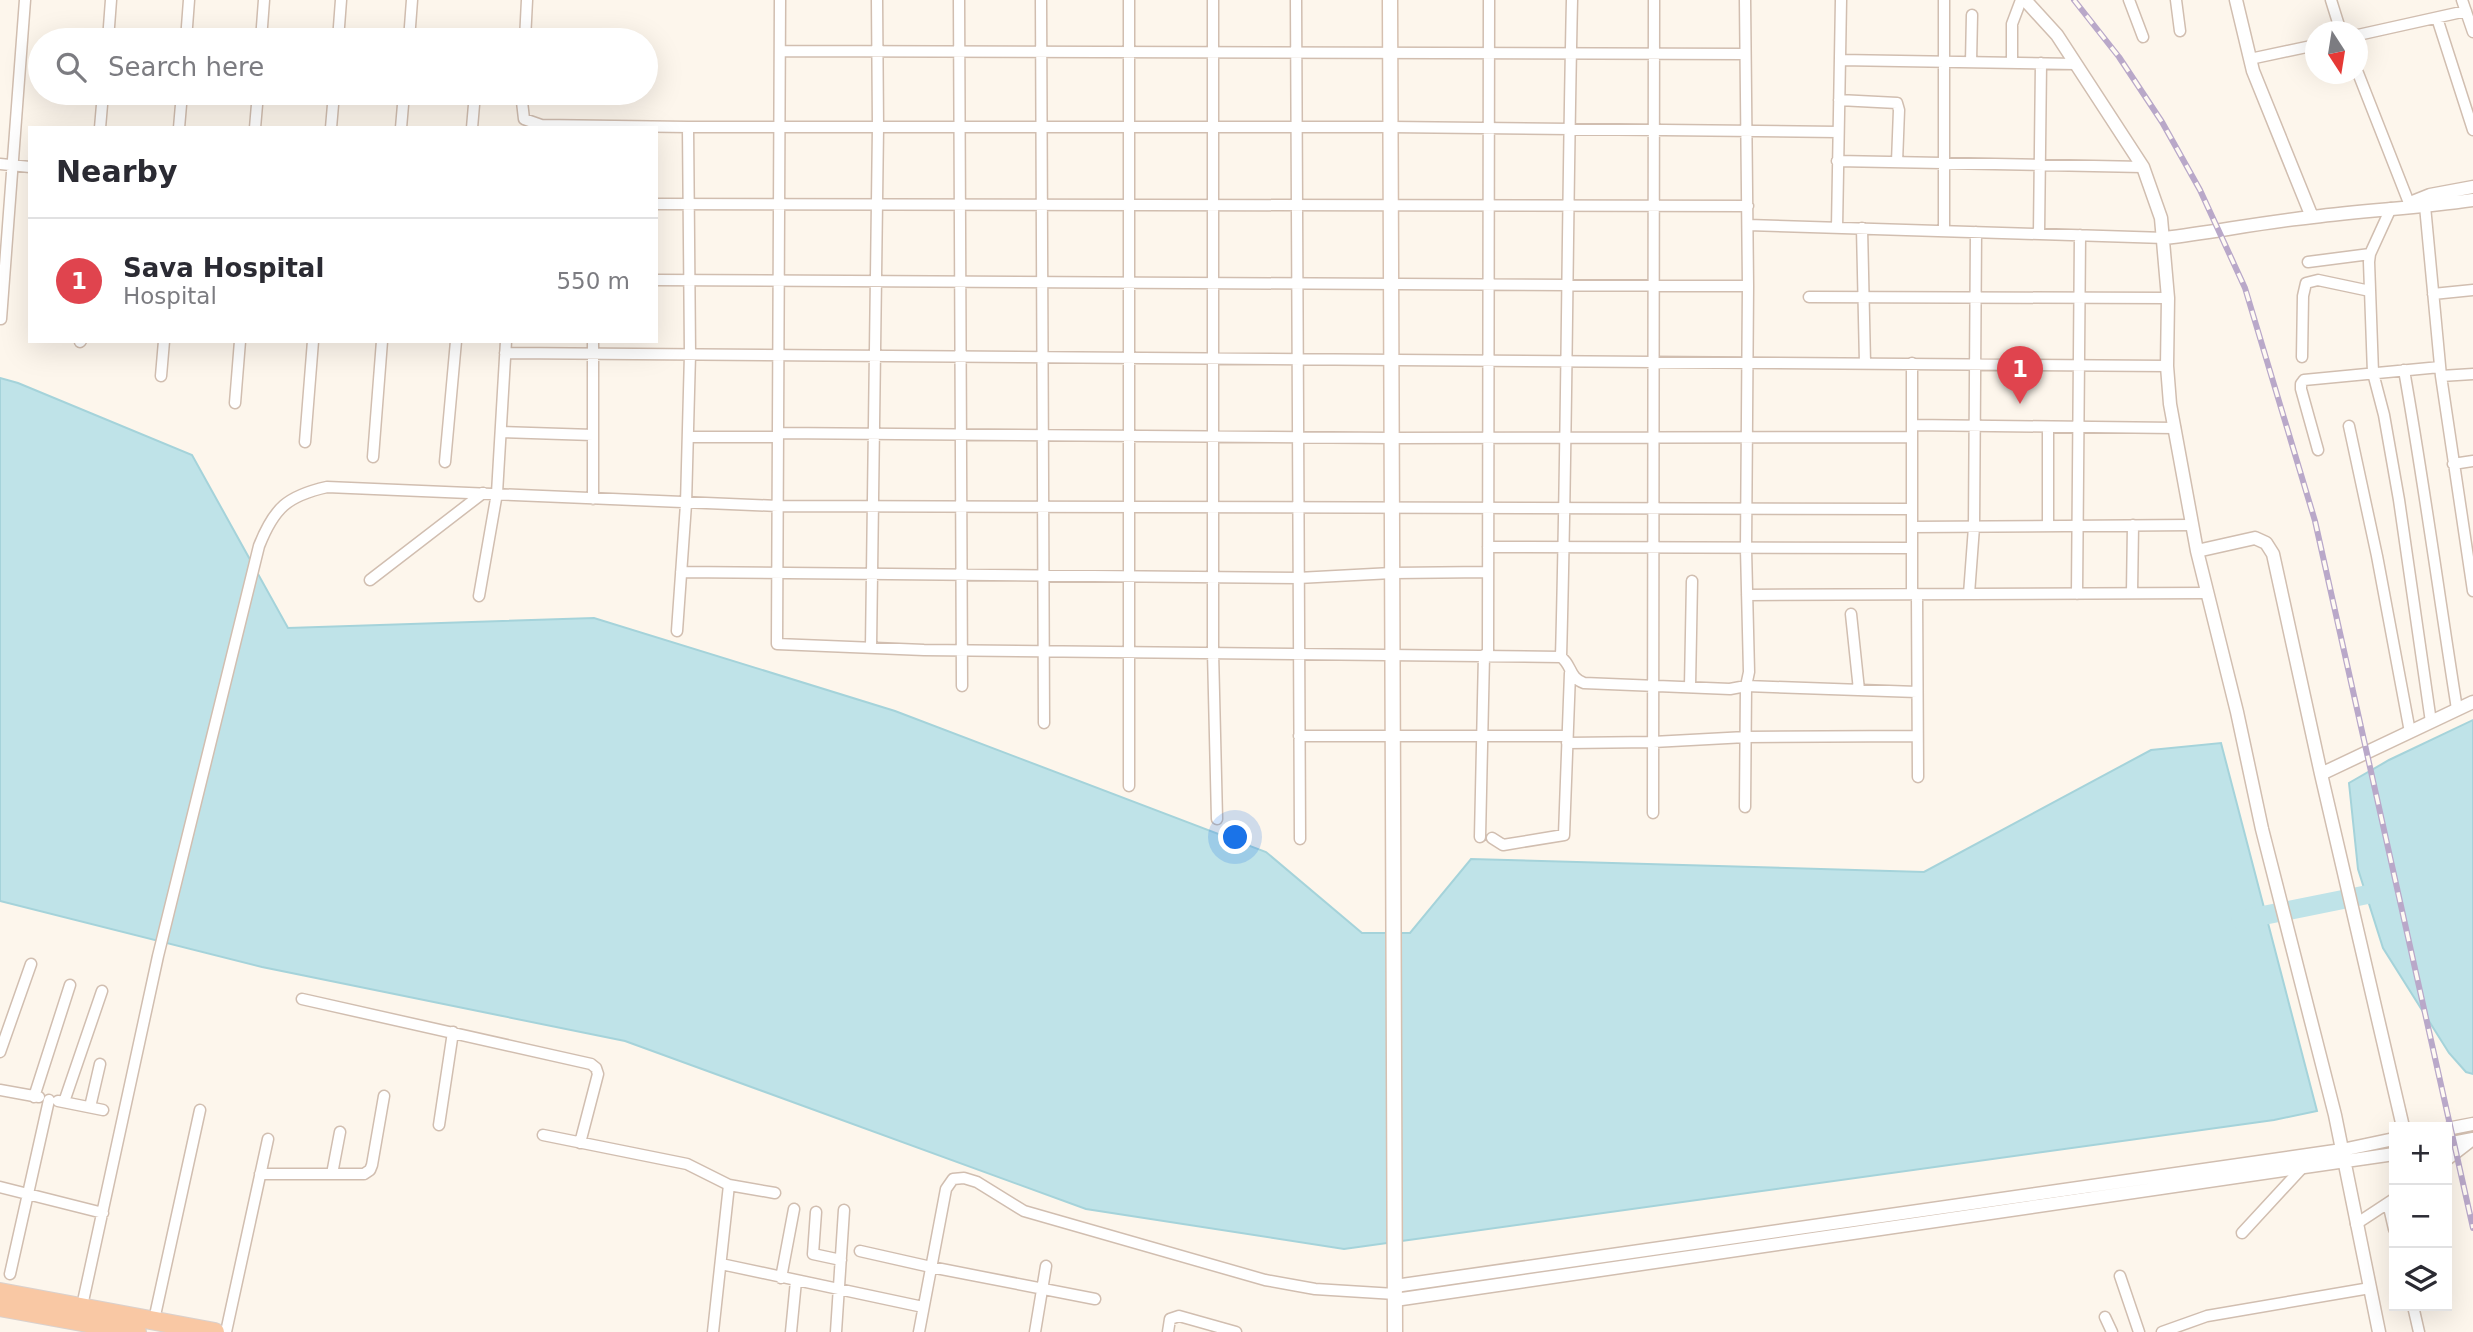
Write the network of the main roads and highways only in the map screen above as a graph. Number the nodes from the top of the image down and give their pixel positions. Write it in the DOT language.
graph roads {
  1 [pos="1390,0"];
  2 [pos="0,1292"];
  3 [pos="0,1307"];
  4 [pos="137,1332"];
  5 [pos="215,1332"];
  6 [pos="1395,1332"];
  1 -- 6 [label="main road"];
  2 -- 5 [label="highway"];
  3 -- 4 [label="highway"];
}
